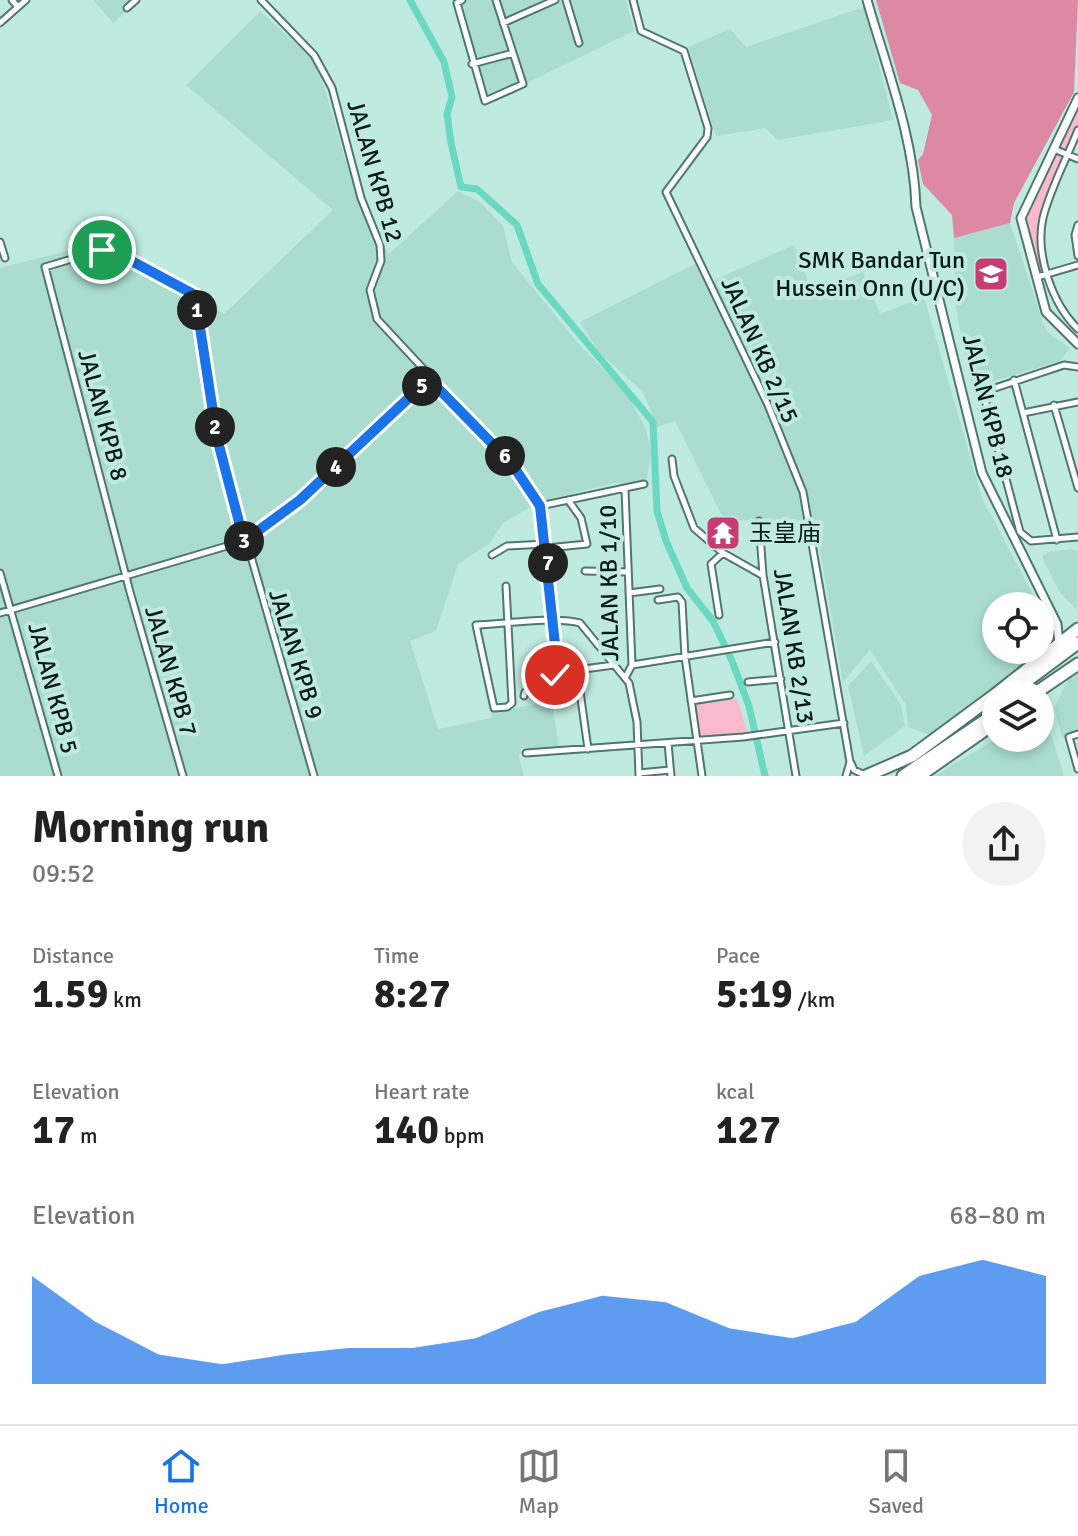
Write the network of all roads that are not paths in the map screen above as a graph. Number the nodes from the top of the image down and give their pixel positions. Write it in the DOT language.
graph roads {
  1 [pos="12,0"];
  2 [pos="26,0"];
  3 [pos="136,0"];
  4 [pos="261,0"];
  5 [pos="496,0"];
  6 [pos="555,0"];
  7 [pos="566,0"];
  8 [pos="633,0"];
  9 [pos="867,0"];
  10 [pos="460,1"];
  11 [pos="18,7"];
  12 [pos="127,8"];
  13 [pos="0,23"];
  14 [pos="503,23"];
  15 [pos="579,43"];
  16 [pos="513,53"];
  17 [pos="472,64"];
  18 [pos="1078,98"];
  19 [pos="1078,130"];
  20 [pos="1054,149"];
  21 [pos="1068,155"];
  22 [pos="1078,159"];
  23 [pos="1078,225"];
  24 [pos="0,242"];
  25 [pos="1078,256"];
  26 [pos="5,258"];
  27 [pos="46,265"];
  28 [pos="1078,265"];
  29 [pos="1048,273"];
  30 [pos="1036,277"];
  31 [pos="1078,329"];
  32 [pos="1078,344"];
  33 [pos="1078,367"];
  34 [pos="429,379"];
  35 [pos="1014,380"];
  36 [pos="1078,402"];
  37 [pos="1054,405"];
  38 [pos="1023,413"];
  39 [pos="672,459"];
  40 [pos="644,484"];
  41 [pos="1078,488"];
  42 [pos="625,490"];
  43 [pos="568,500"];
  44 [pos="540,506"];
  45 [pos="759,521"];
  46 [pos="1078,537"];
  47 [pos="1057,540"];
  48 [pos="244,541"];
  49 [pos="547,546"];
  50 [pos="723,553"];
  51 [pos="492,555"];
  52 [pos="585,571"];
  53 [pos="628,572"];
  54 [pos="0,573"];
  55 [pos="126,575"];
  56 [pos="763,575"];
  57 [pos="506,586"];
  58 [pos="660,589"];
  59 [pos="629,593"];
  60 [pos="658,600"];
  61 [pos="13,609"];
  62 [pos="0,613"];
  63 [pos="719,615"];
  64 [pos="553,622"];
  65 [pos="508,624"];
  66 [pos="1057,624"];
  67 [pos="1078,630"];
  68 [pos="775,642"];
  69 [pos="1078,643"];
  70 [pos="1059,644"];
  71 [pos="1078,653"];
  72 [pos="685,657"];
  73 [pos="1078,664"];
  74 [pos="614,665"];
  75 [pos="632,665"];
  76 [pos="557,670"];
  77 [pos="577,670"];
  78 [pos="626,676"];
  79 [pos="781,679"];
  80 [pos="1014,680"];
  81 [pos="1023,680"];
  82 [pos="1032,680"];
  83 [pos="1036,680"];
  84 [pos="1054,680"];
  85 [pos="748,682"];
  86 [pos="730,695"];
  87 [pos="524,696"];
  88 [pos="691,701"];
  89 [pos="982,704"];
  90 [pos="982,713"];
  91 [pos="982,722"];
  92 [pos="844,723"];
  93 [pos="789,731"];
  94 [pos="982,732"];
  95 [pos="1078,734"];
  96 [pos="698,740"];
  97 [pos="668,743"];
  98 [pos="638,745"];
  99 [pos="588,749"];
  100 [pos="526,753"];
  101 [pos="850,762"];
  102 [pos="1078,769"];
  103 [pos="671,773"];
  104 [pos="639,774"];
  105 [pos="58,776"];
  106 [pos="183,776"];
  107 [pos="314,776"];
  108 [pos="702,776"];
  109 [pos="796,776"];
  110 [pos="846,776"];
  111 [pos="867,776"];
  112 [pos="885,776"];
  113 [pos="903,776"];
  114 [pos="919,776"];
  1 -- 11 [label="street"];
  2 -- 11 [label="street"];
  3 -- 12 [label="street"];
  4 -- 34 [label="street, JALAN KPB 12"];
  5 -- 14 [label="street"];
  6 -- 14 [label="street"];
  7 -- 15 [label="street"];
  8 -- 92 [label="street, JALAN KB 2/15"];
  9 -- 66 [label="street, JALAN KPB 18"];
  10 -- 17 [label="street"];
  11 -- 13 [label="street"];
  14 -- 16 [label="street"];
  16 -- 17 [label="street"];
  16 -- 17 [label="street"];
  18 -- 20 [label="street"];
  19 -- 21 [label="street"];
  20 -- 21 [label="street"];
  20 -- 30 [label="street"];
  21 -- 22 [label="street"];
  21 -- 29 [label="street"];
  23 -- 25 [label="street"];
  24 -- 26 [label="street"];
  27 -- 48 [label="street, JALAN KPB 9"];
  27 -- 55 [label="street, JALAN KPB 8"];
  28 -- 29 [label="street"];
  29 -- 30 [label="street"];
  29 -- 31 [label="street"];
  30 -- 32 [label="street"];
  33 -- 35 [label="street"];
  34 -- 44 [label="street, JALAN KPB 12"];
  34 -- 48 [label="street"];
  35 -- 38 [label="street"];
  35 -- 47 [label="street"];
  36 -- 37 [label="street"];
  37 -- 38 [label="street"];
  37 -- 41 [label="street"];
  38 -- 47 [label="street"];
  39 -- 50 [label="street"];
  40 -- 42 [label="street"];
  42 -- 43 [label="street"];
  42 -- 53 [label="street, JALAN KB 1/10"];
  43 -- 44 [label="street"];
  43 -- 49 [label="street"];
  44 -- 49 [label="street"];
  45 -- 56 [label="street, JALAN KB 2/13"];
  46 -- 47 [label="street"];
  48 -- 55 [label="street"];
  48 -- 107 [label="street, JALAN KPB 9"];
  49 -- 51 [label="street"];
  49 -- 64 [label="street"];
  50 -- 56 [label="street"];
  50 -- 63 [label="street"];
  52 -- 53 [label="street"];
  53 -- 59 [label="street, JALAN KB 1/10"];
  54 -- 61 [label="street, JALAN KPB 5"];
  55 -- 61 [label="street"];
  55 -- 106 [label="street, JALAN KPB 7"];
  56 -- 68 [label="street, JALAN KB 2/13"];
  57 -- 65 [label="street"];
  58 -- 59 [label="street"];
  59 -- 75 [label="street, JALAN KB 1/10"];
  60 -- 72 [label="street"];
  61 -- 62 [label="street"];
  61 -- 105 [label="street, JALAN KPB 5"];
  64 -- 65 [label="street"];
  64 -- 74 [label="street"];
  64 -- 76 [label="street"];
  65 -- 65 [label="street"];
  66 -- 67 [label="street"];
  66 -- 70 [label="street, JALAN KPB 18"];
  67 -- 70 [label="highway"];
  67 -- 81 [label="highway"];
  68 -- 72 [label="street"];
  68 -- 79 [label="street, JALAN KB 2/13"];
  69 -- 82 [label="highway"];
  70 -- 80 [label="highway"];
  71 -- 83 [label="highway"];
  72 -- 75 [label="street"];
  72 -- 88 [label="street"];
  73 -- 84 [label="highway"];
  74 -- 77 [label="street"];
  74 -- 78 [label="street"];
  75 -- 78 [label="street, JALAN KB 1/10"];
  76 -- 77 [label="street"];
  76 -- 87 [label="street"];
  77 -- 99 [label="street"];
  78 -- 98 [label="street"];
  79 -- 85 [label="street"];
  79 -- 93 [label="street, JALAN KB 2/13"];
  86 -- 88 [label="street"];
  88 -- 96 [label="street"];
  89 -- 111 [label="highway"];
  90 -- 112 [label="highway"];
  91 -- 113 [label="highway"];
  92 -- 93 [label="street"];
  92 -- 101 [label="street, JALAN KB 2/15"];
  93 -- 96 [label="street"];
  93 -- 109 [label="street, JALAN KB 2/13"];
  94 -- 114 [label="highway"];
  95 -- 102 [label="street"];
  96 -- 97 [label="street"];
  96 -- 108 [label="street"];
  97 -- 98 [label="street"];
  97 -- 103 [label="street"];
  98 -- 99 [label="street"];
  98 -- 104 [label="street"];
  99 -- 100 [label="street"];
  101 -- 110 [label="street, JALAN KB 2/15"];
  101 -- 111 [label="street"];
  103 -- 104 [label="street"];
}
